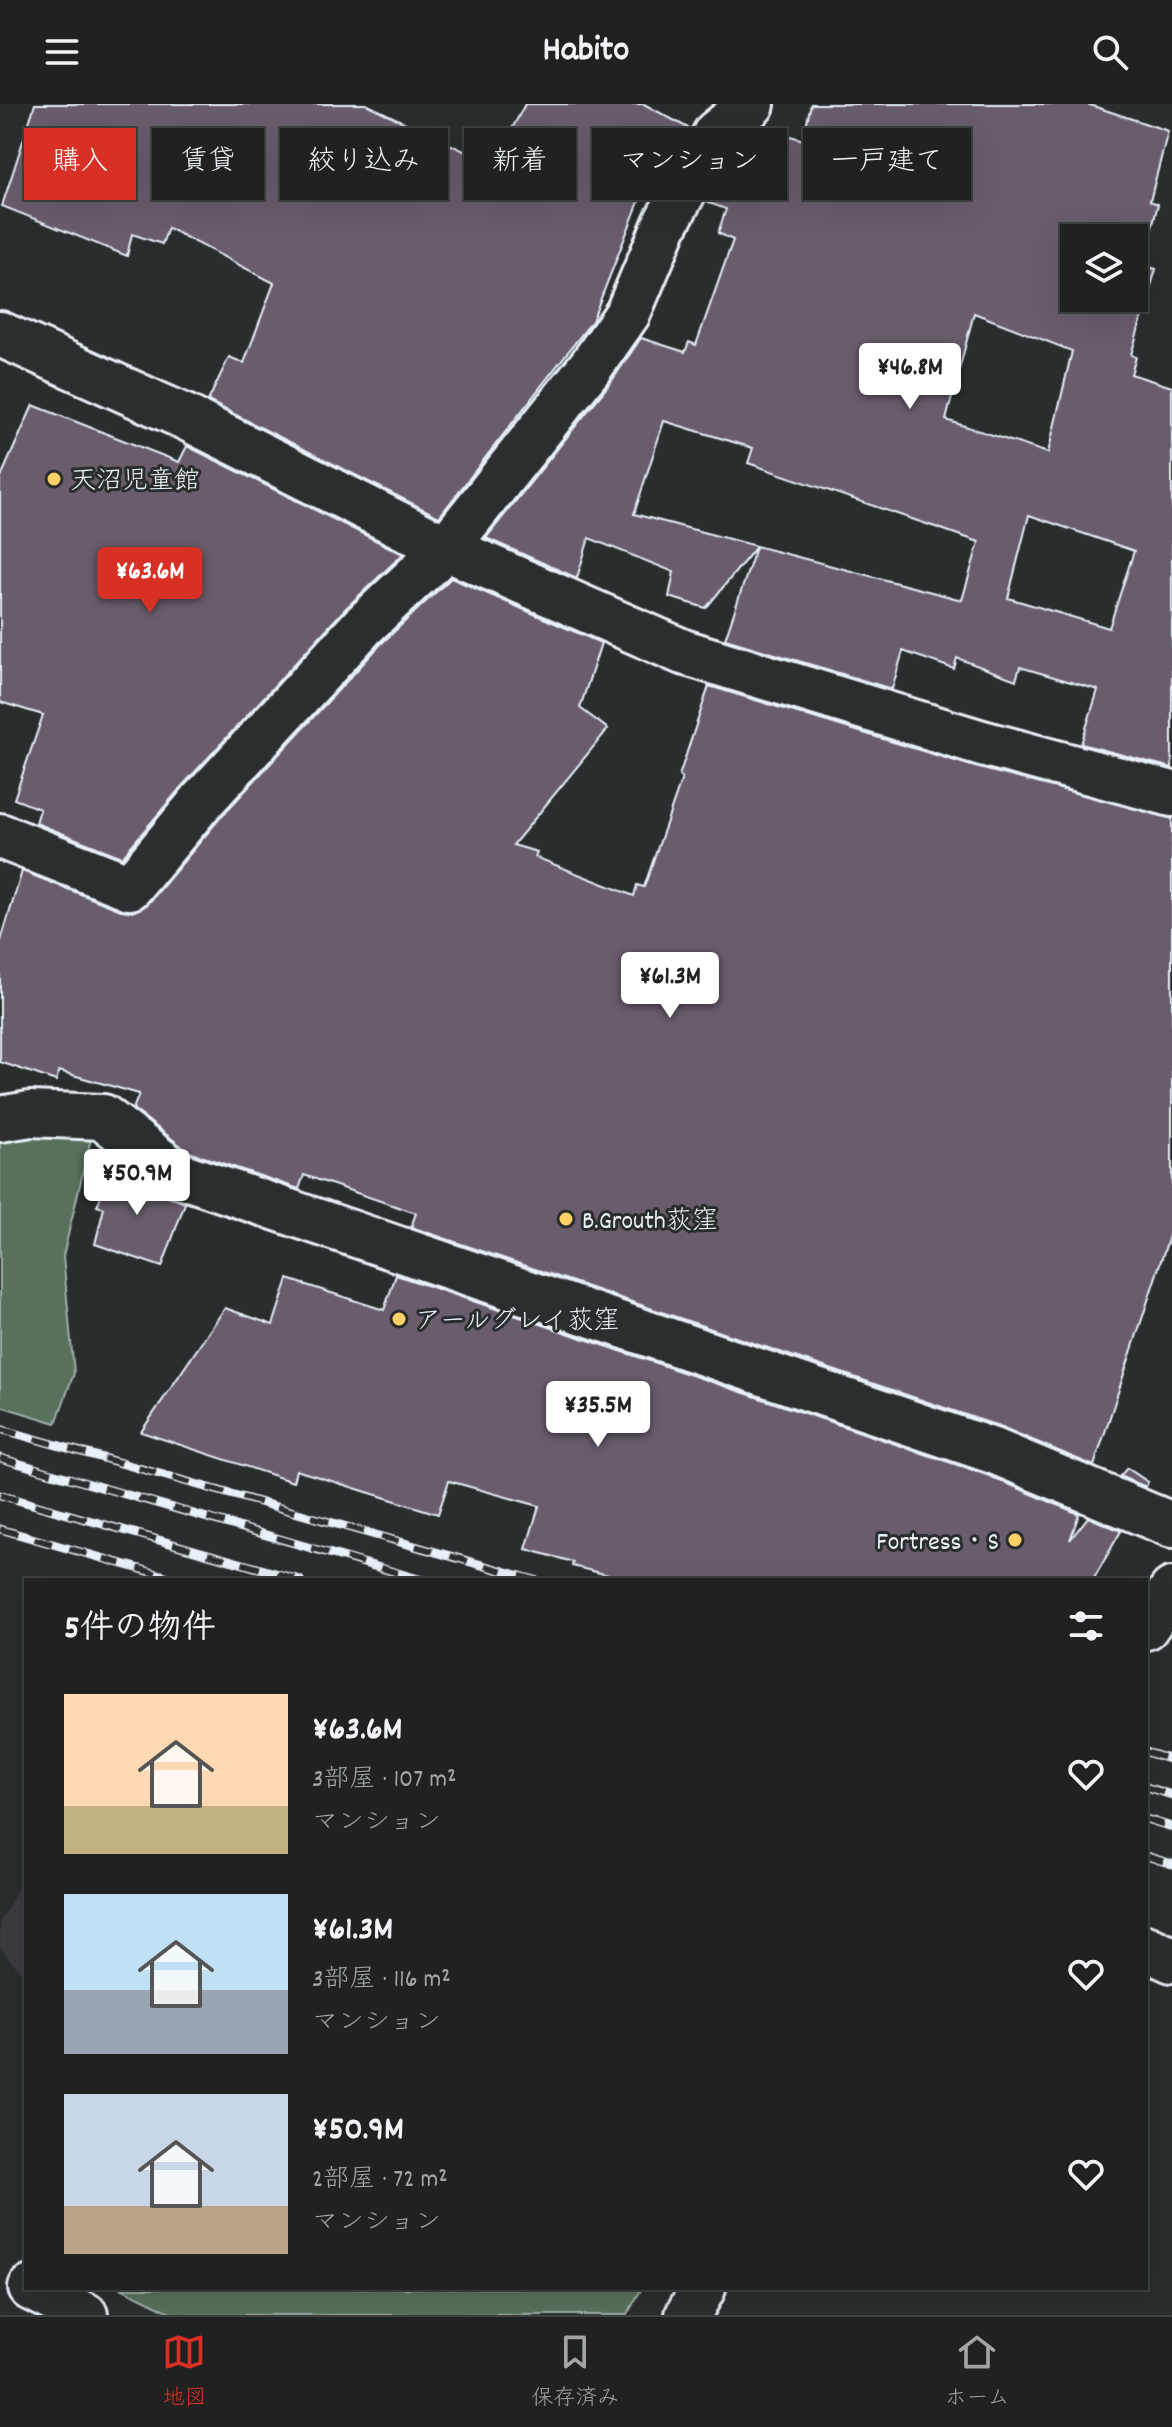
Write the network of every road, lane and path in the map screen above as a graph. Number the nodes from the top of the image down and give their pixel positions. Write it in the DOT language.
graph roads {
  1 [pos="752,104"];
  2 [pos="0,334"];
  3 [pos="446,548"];
  4 [pos="1172,794"];
  5 [pos="0,836"];
  6 [pos="0,1119"];
  7 [pos="1172,1525"];
  8 [pos="1172,1590"];
  9 [pos="1148,1624"];
  10 [pos="1148,1949"];
  11 [pos="1172,1960"];
  12 [pos="0,2272"];
  13 [pos="24,2284"];
  14 [pos="35,2290"];
  15 [pos="702,2290"];
  16 [pos="85,2315"];
  17 [pos="688,2315"];
  1 -- 3 [label="street"];
  2 -- 3 [label="street"];
  3 -- 4 [label="street"];
  3 -- 5 [label="street"];
  6 -- 7 [label="street"];
  8 -- 9 [label="street"];
  10 -- 11 [label="street"];
  12 -- 13 [label="street"];
  14 -- 16 [label="street"];
  15 -- 17 [label="street"];
}
